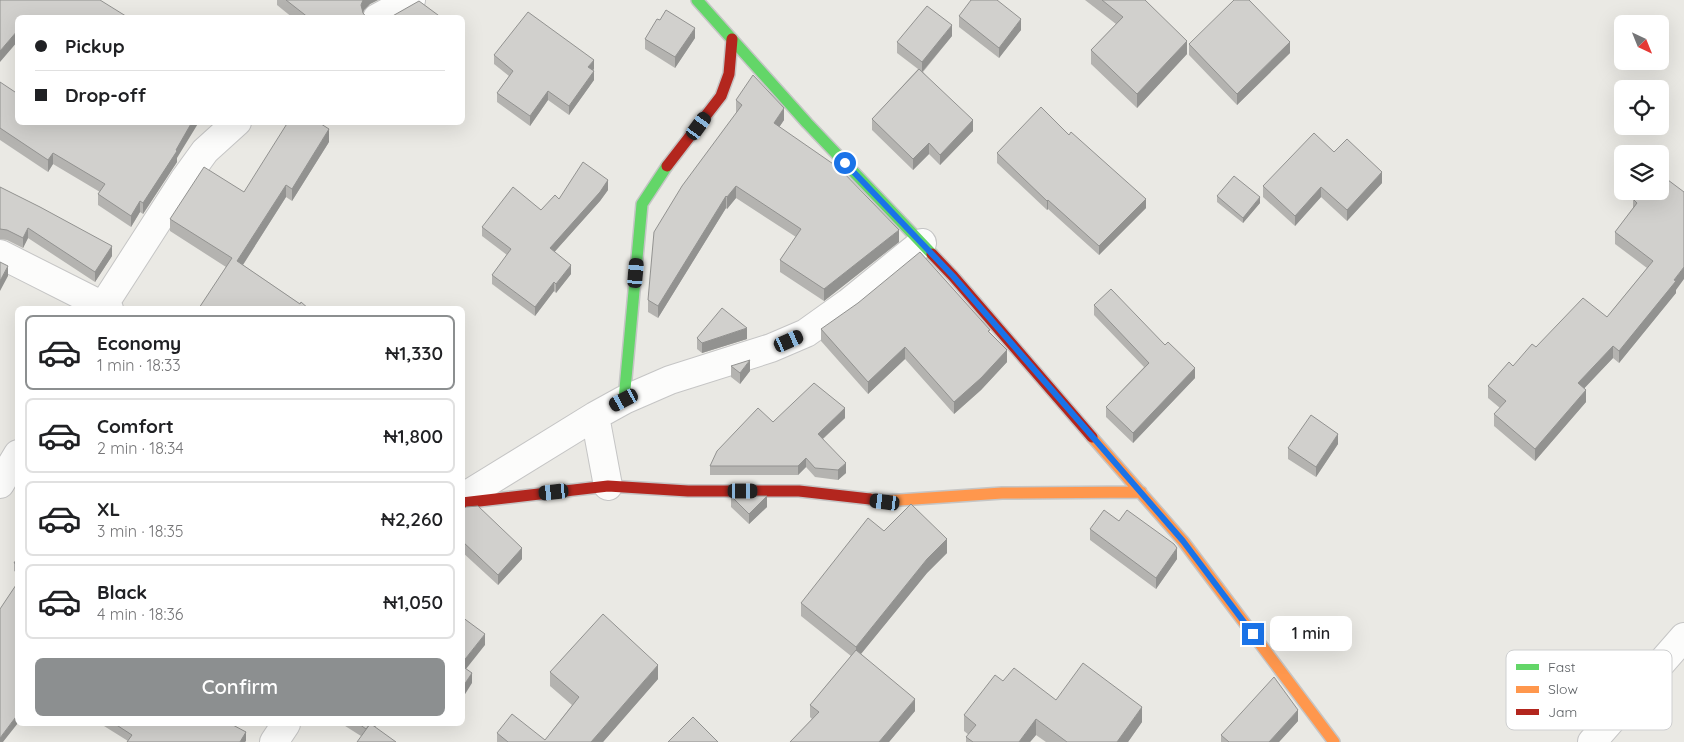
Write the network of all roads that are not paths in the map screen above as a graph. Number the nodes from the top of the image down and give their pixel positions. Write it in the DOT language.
graph roads {
  1 [pos="411,0"];
  2 [pos="697,0"];
  3 [pos="383,15"];
  4 [pos="732,39"];
  5 [pos="234,125"];
  6 [pos="922,243"];
  7 [pos="0,254"];
  8 [pos="102,306"];
  9 [pos="105,306"];
  10 [pos="624,400"];
  11 [pos="595,416"];
  12 [pos="15,459"];
  13 [pos="0,484"];
  14 [pos="608,486"];
  15 [pos="1141,492"];
  16 [pos="465,496"];
  17 [pos="465,502"];
  18 [pos="1684,637"];
  19 [pos="1672,651"];
  20 [pos="285,726"];
  21 [pos="1603,730"];
  22 [pos="274,742"];
  23 [pos="1334,742"];
  24 [pos="1592,742"];
  1 -- 3 [label="street"];
  2 -- 4 [label="street"];
  4 -- 6 [label="street"];
  4 -- 10 [label="street"];
  5 -- 9 [label="street"];
  6 -- 10 [label="street"];
  6 -- 15 [label="street"];
  7 -- 8 [label="street"];
  10 -- 11 [label="street"];
  11 -- 14 [label="street"];
  11 -- 16 [label="street"];
  12 -- 13 [label="street"];
  14 -- 15 [label="street"];
  14 -- 17 [label="street"];
  15 -- 23 [label="street"];
  18 -- 19 [label="street"];
  20 -- 22 [label="street"];
  21 -- 24 [label="street"];
}
